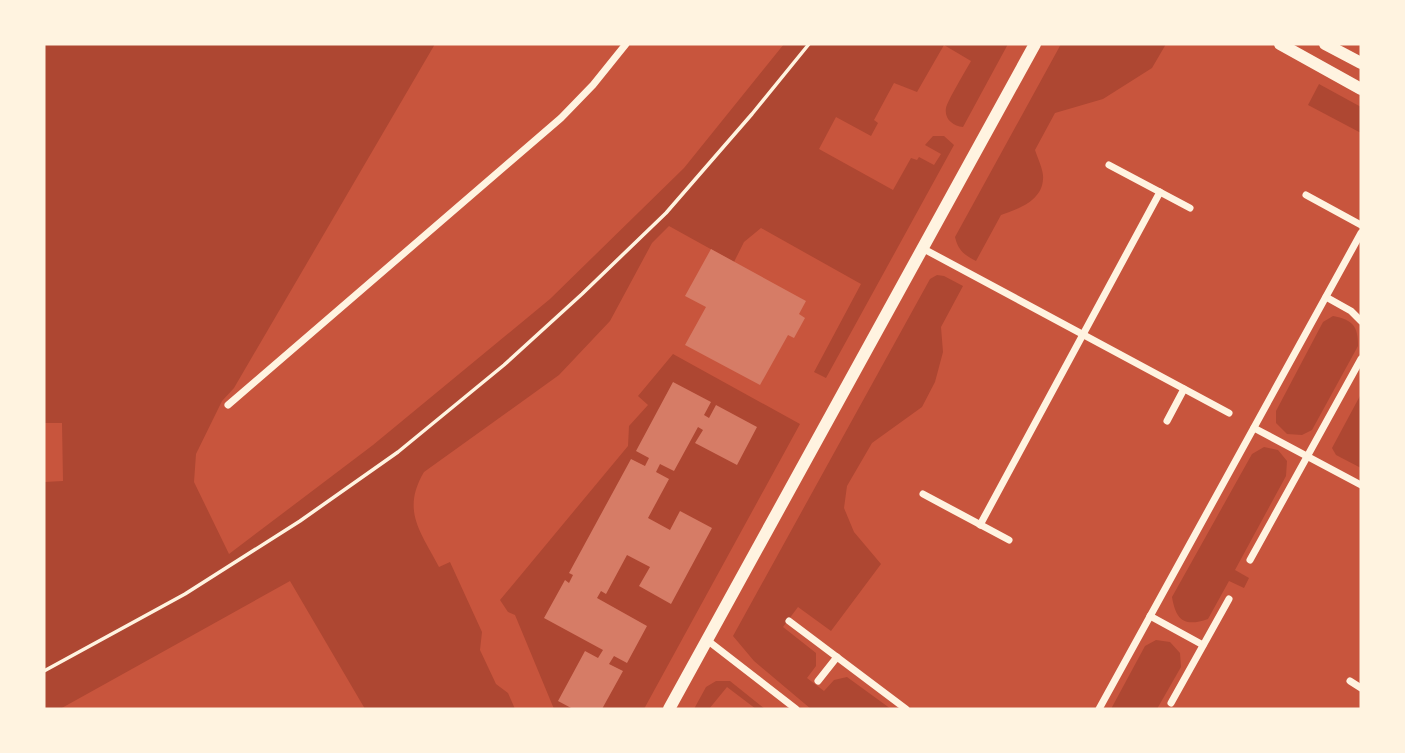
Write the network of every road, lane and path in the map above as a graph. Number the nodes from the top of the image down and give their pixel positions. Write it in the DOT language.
graph roads {
  1 [pos="626,44"];
  2 [pos="809,44"];
  3 [pos="1035,44"];
  4 [pos="1280,44"];
  5 [pos="1325,44"];
  6 [pos="1361,63"];
  7 [pos="1361,89"];
  8 [pos="1110,165"];
  9 [pos="1160,192"];
  10 [pos="1306,195"];
  11 [pos="1190,208"];
  12 [pos="1361,225"];
  13 [pos="1361,233"];
  14 [pos="922,248"];
  15 [pos="1326,297"];
  16 [pos="1361,321"];
  17 [pos="1083,334"];
  18 [pos="1361,359"];
  19 [pos="1184,389"];
  20 [pos="228,405"];
  21 [pos="1229,413"];
  22 [pos="1167,421"];
  23 [pos="1254,428"];
  24 [pos="1307,456"];
  25 [pos="1361,485"];
  26 [pos="923,494"];
  27 [pos="980,525"];
  28 [pos="1009,540"];
  29 [pos="1250,560"];
  30 [pos="1229,599"];
  31 [pos="1150,616"];
  32 [pos="789,621"];
  33 [pos="707,640"];
  34 [pos="1203,645"];
  35 [pos="837,657"];
  36 [pos="44,671"];
  37 [pos="818,681"];
  38 [pos="1350,681"];
  39 [pos="1361,688"];
  40 [pos="1171,703"];
  41 [pos="669,709"];
  42 [pos="796,709"];
  43 [pos="906,709"];
  44 [pos="1099,709"];
  1 -- 20 [label="street"];
  2 -- 36 [label="path"];
  3 -- 14 [label="street"];
  4 -- 7 [label="street"];
  5 -- 6 [label="street"];
  8 -- 9 [label="street"];
  9 -- 11 [label="street"];
  9 -- 17 [label="street"];
  10 -- 12 [label="street"];
  13 -- 15 [label="street"];
  14 -- 17 [label="street"];
  14 -- 33 [label="street"];
  15 -- 16 [label="street"];
  15 -- 23 [label="street"];
  17 -- 19 [label="street"];
  17 -- 27 [label="street"];
  18 -- 24 [label="street"];
  19 -- 21 [label="street"];
  19 -- 22 [label="street"];
  23 -- 24 [label="street"];
  23 -- 31 [label="street"];
  24 -- 25 [label="street"];
  24 -- 29 [label="street"];
  26 -- 27 [label="street"];
  27 -- 28 [label="street"];
  30 -- 34 [label="street"];
  31 -- 34 [label="street"];
  31 -- 44 [label="street"];
  32 -- 35 [label="street"];
  33 -- 41 [label="street"];
  33 -- 42 [label="street"];
  34 -- 40 [label="street"];
  35 -- 37 [label="street"];
  35 -- 43 [label="street"];
  38 -- 39 [label="street"];
}
